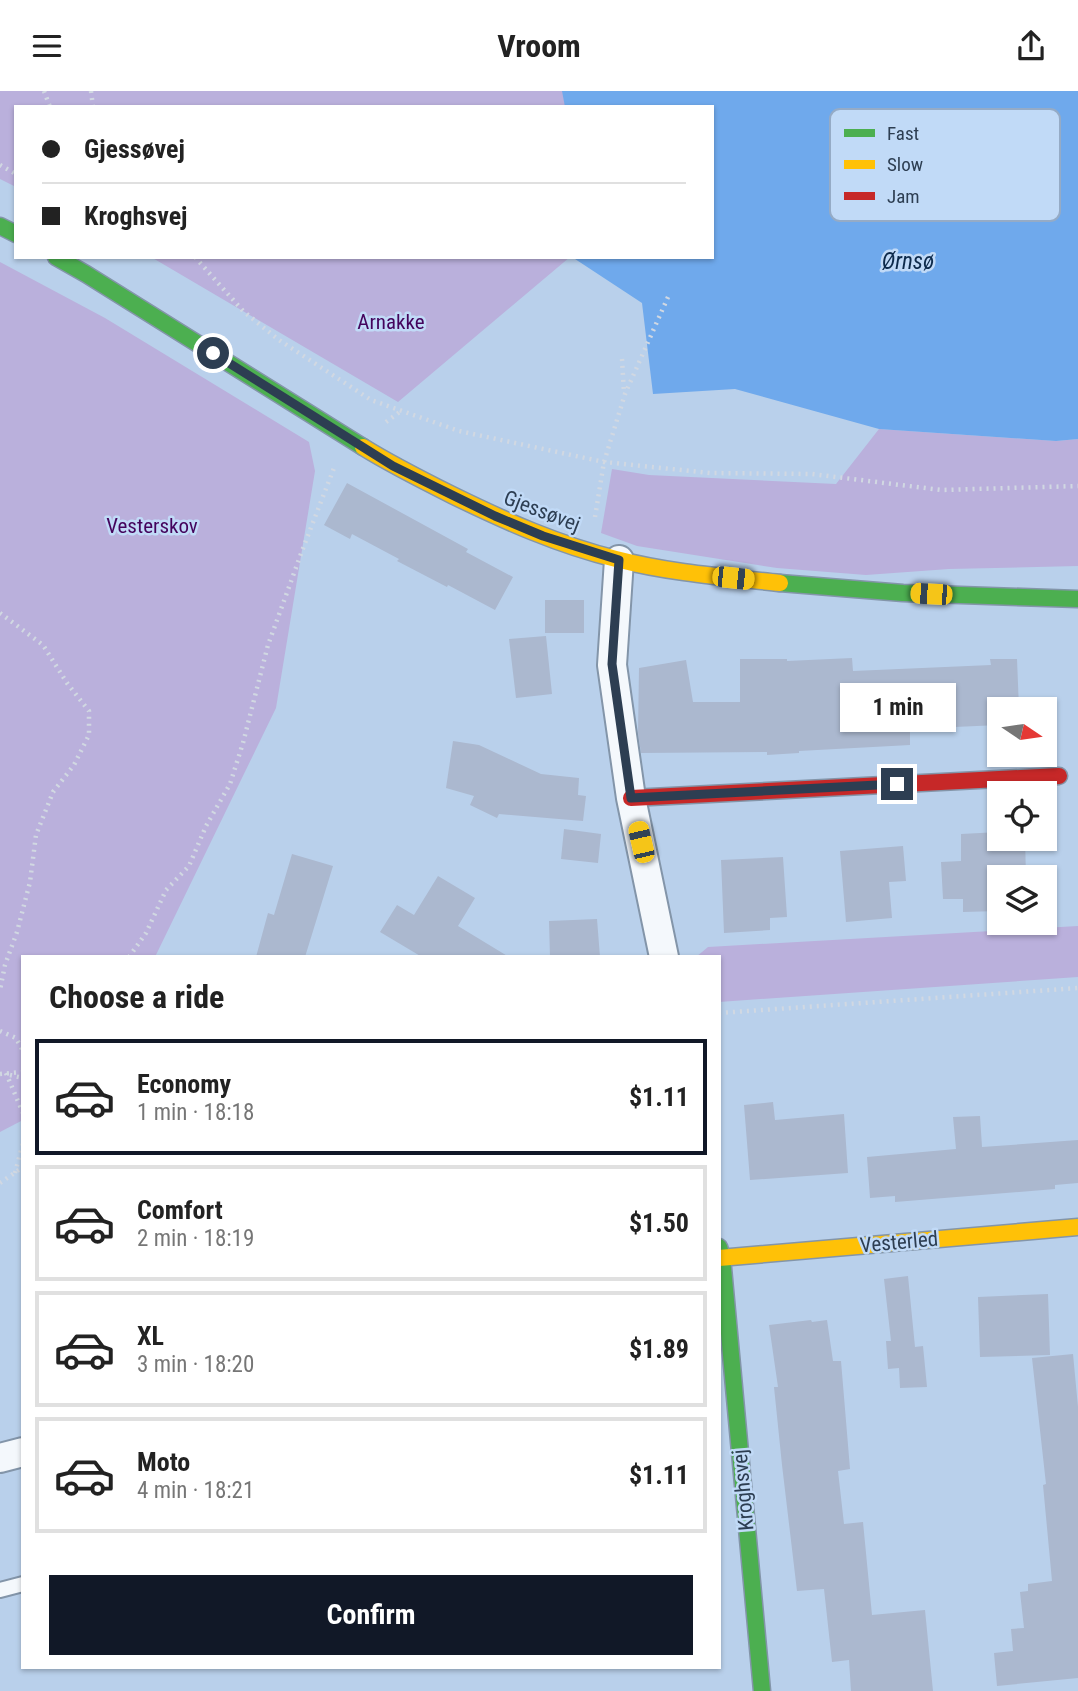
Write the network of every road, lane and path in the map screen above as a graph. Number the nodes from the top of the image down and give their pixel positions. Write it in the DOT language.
graph roads {
  1 [pos="60,259"];
  2 [pos="197,259"];
  3 [pos="668,297"];
  4 [pos="622,359"];
  5 [pos="625,394"];
  6 [pos="401,411"];
  7 [pos="357,443"];
  8 [pos="604,462"];
  9 [pos="1078,486"];
  10 [pos="589,552"];
  11 [pos="619,560"];
  12 [pos="1078,600"];
  13 [pos="0,613"];
  14 [pos="1059,776"];
  15 [pos="631,798"];
  16 [pos="130,955"];
  17 [pos="664,955"];
  18 [pos="1078,988"];
  19 [pos="0,990"];
  20 [pos="721,1013"];
  21 [pos="0,1031"];
  22 [pos="21,1047"];
  23 [pos="21,1072"];
  24 [pos="3,1074"];
  25 [pos="21,1078"];
  26 [pos="21,1109"];
  27 [pos="21,1150"];
  28 [pos="21,1168"];
  29 [pos="15,1173"];
  30 [pos="0,1183"];
  31 [pos="1078,1227"];
  32 [pos="721,1254"];
  33 [pos="721,1264"];
  34 [pos="21,1453"];
  35 [pos="0,1458"];
  36 [pos="21,1585"];
  37 [pos="0,1590"];
  38 [pos="762,1691"];
  1 -- 7 [label="street, Gjessøvej"];
  2 -- 6 [label="path"];
  3 -- 5 [label="path"];
  4 -- 5 [label="path"];
  5 -- 8 [label="path"];
  6 -- 7 [label="path"];
  6 -- 8 [label="path"];
  7 -- 10 [label="street, Gjessøvej"];
  7 -- 16 [label="path"];
  8 -- 9 [label="path"];
  8 -- 10 [label="path"];
  10 -- 11 [label="street, Gjessøvej"];
  11 -- 12 [label="street, Gjessøvej"];
  11 -- 15 [label="street"];
  13 -- 19 [label="path"];
  14 -- 15 [label="street"];
  15 -- 17 [label="street"];
  18 -- 20 [label="path"];
  21 -- 22 [label="path"];
  23 -- 24 [label="path"];
  24 -- 25 [label="path"];
  24 -- 26 [label="path"];
  27 -- 29 [label="path"];
  28 -- 29 [label="path"];
  29 -- 30 [label="path"];
  31 -- 32 [label="street, Vesterled"];
  33 -- 38 [label="street, Kroghsvej"];
  34 -- 35 [label="street"];
  36 -- 37 [label="lane"];
}
